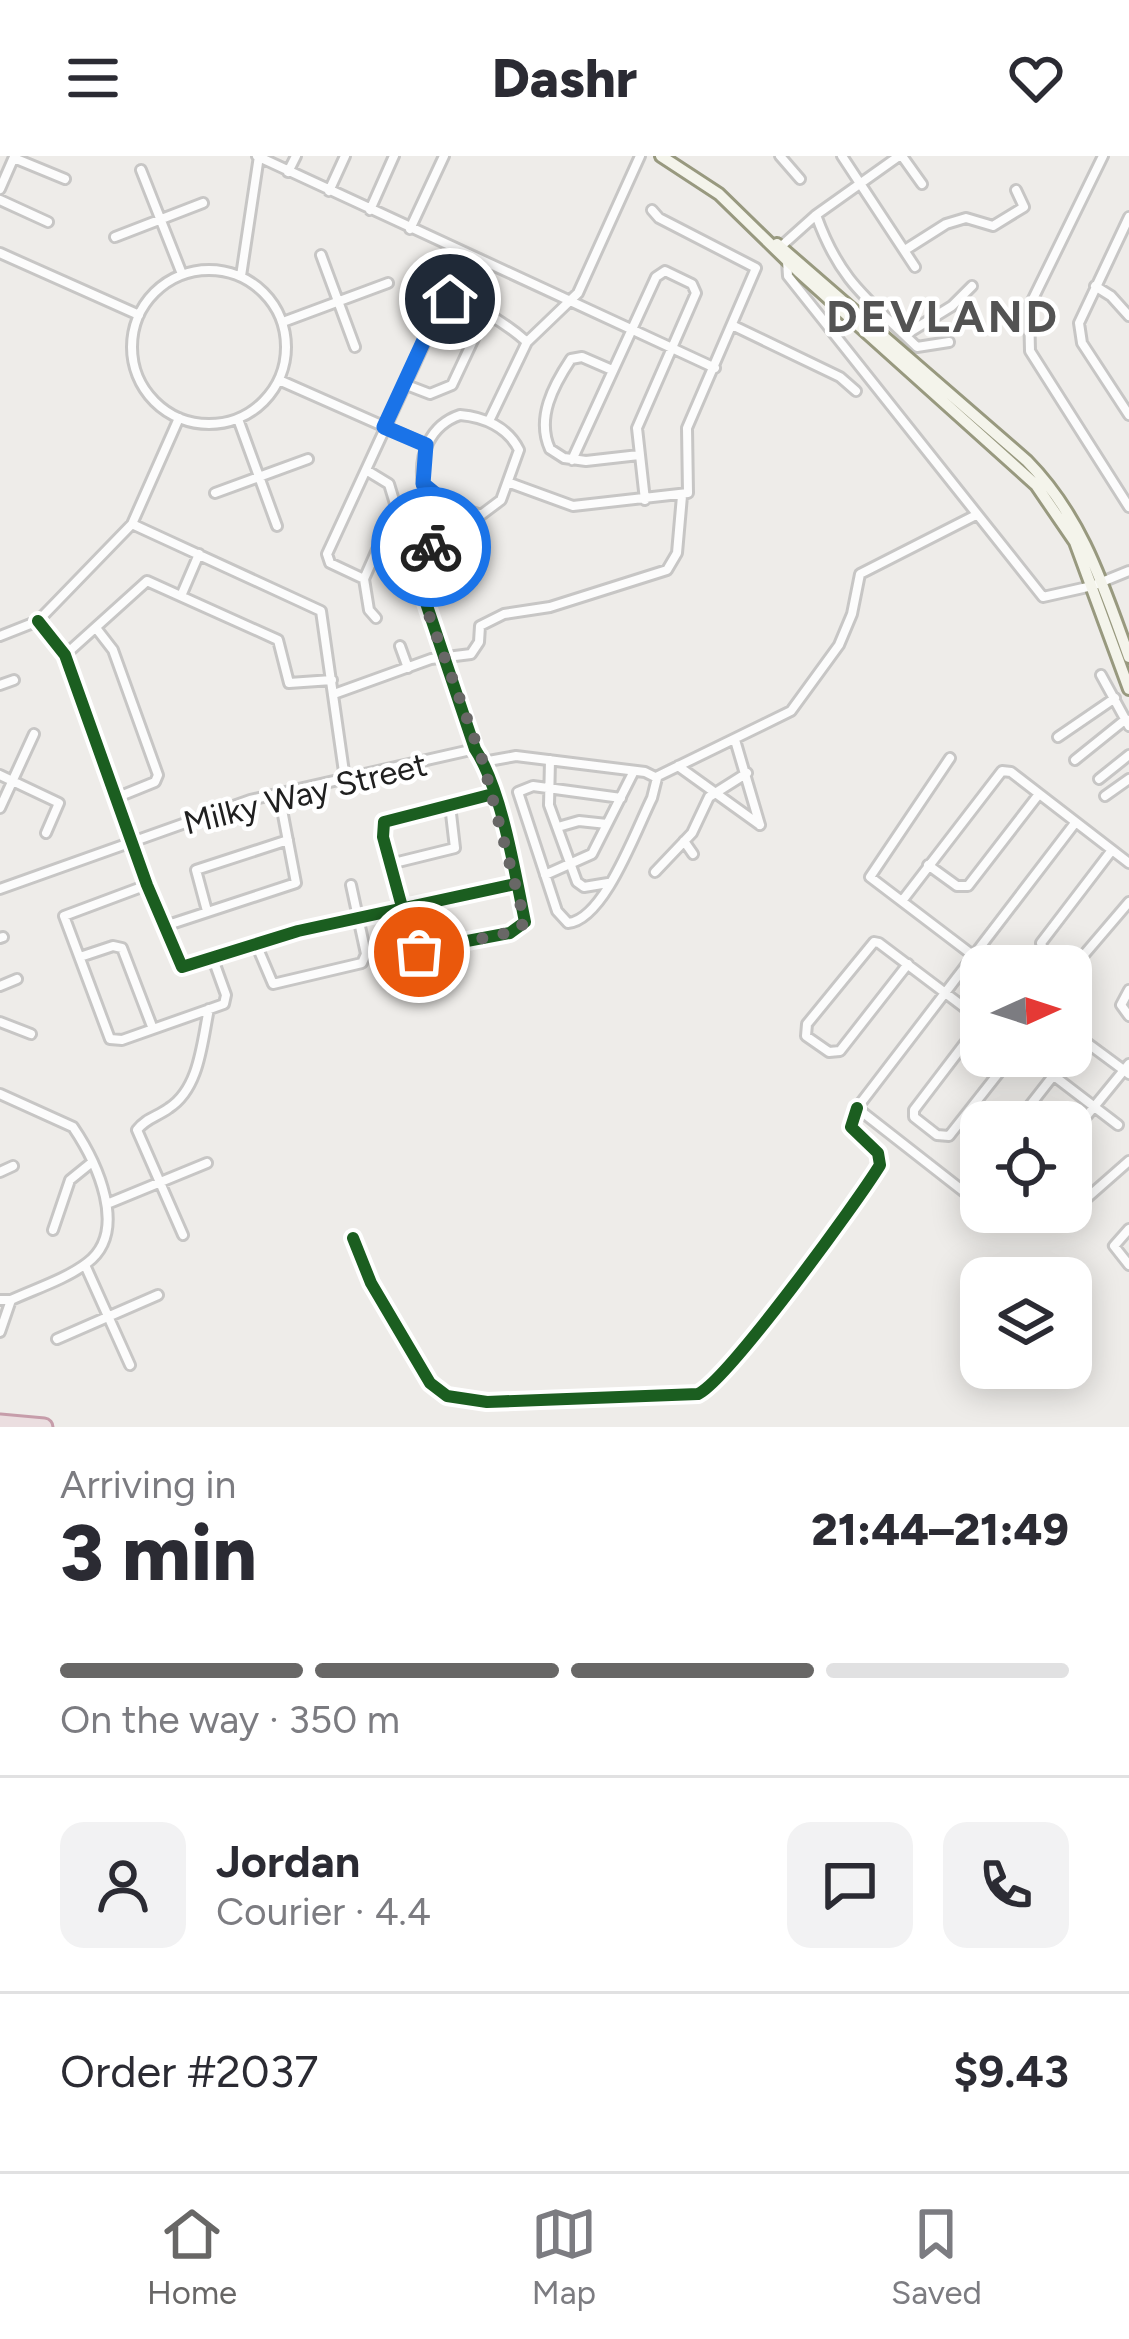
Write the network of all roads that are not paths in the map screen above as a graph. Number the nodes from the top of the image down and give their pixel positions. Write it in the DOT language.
graph roads {
  1 [pos="258,156"];
  2 [pos="296,156"];
  3 [pos="345,156"];
  4 [pos="394,156"];
  5 [pos="444,156"];
  6 [pos="640,156"];
  7 [pos="661,156"];
  8 [pos="780,156"];
  9 [pos="842,156"];
  10 [pos="901,156"];
  11 [pos="1103,156"];
  12 [pos="14,157"];
  13 [pos="141,170"];
  14 [pos="288,172"];
  15 [pos="64,179"];
  16 [pos="800,179"];
  17 [pos="862,183"];
  18 [pos="922,184"];
  19 [pos="0,189"];
  20 [pos="1016,190"];
  21 [pos="329,191"];
  22 [pos="0,200"];
  23 [pos="203,203"];
  24 [pos="370,210"];
  25 [pos="652,210"];
  26 [pos="816,215"];
  27 [pos="1129,218"];
  28 [pos="160,220"];
  29 [pos="48,222"];
  30 [pos="410,229"];
  31 [pos="115,238"];
  32 [pos="1117,244"];
  33 [pos="776,245"];
  34 [pos="904,250"];
  35 [pos="1128,250"];
  36 [pos="0,253"];
  37 [pos="322,255"];
  38 [pos="787,261"];
  39 [pos="915,267"];
  40 [pos="182,274"];
  41 [pos="241,276"];
  42 [pos="388,283"];
  43 [pos="972,286"];
  44 [pos="1094,286"];
  45 [pos="338,302"];
  46 [pos="570,302"];
  47 [pos="139,315"];
  48 [pos="485,315"];
  49 [pos="1129,316"];
  50 [pos="282,322"];
  51 [pos="734,326"];
  52 [pos="631,329"];
  53 [pos="905,335"];
  54 [pos="527,342"];
  55 [pos="949,342"];
  56 [pos="355,347"];
  57 [pos="672,348"];
  58 [pos="715,368"];
  59 [pos="612,370"];
  60 [pos="279,380"];
  61 [pos="404,384"];
  62 [pos="856,391"];
  63 [pos="1129,415"];
  64 [pos="179,418"];
  65 [pos="238,419"];
  66 [pos="489,422"];
  67 [pos="384,427"];
  68 [pos="426,445"];
  69 [pos="639,455"];
  70 [pos="308,459"];
  71 [pos="572,460"];
  72 [pos="366,470"];
  73 [pos="259,477"];
  74 [pos="510,483"];
  75 [pos="215,494"];
  76 [pos="682,496"];
  77 [pos="645,500"];
  78 [pos="450,506"];
  79 [pos="1129,507"];
  80 [pos="976,514"];
  81 [pos="132,524"];
  82 [pos="277,526"];
  83 [pos="199,554"];
  84 [pos="1129,571"];
  85 [pos="364,579"];
  86 [pos="1097,584"];
  87 [pos="181,596"];
  88 [pos="376,618"];
  89 [pos="38,621"];
  90 [pos="96,628"];
  91 [pos="0,635"];
  92 [pos="400,646"];
  93 [pos="65,655"];
  94 [pos="445,658"];
  95 [pos="1129,658"];
  96 [pos="408,668"];
  97 [pos="1101,675"];
  98 [pos="14,680"];
  99 [pos="332,680"];
  100 [pos="0,685"];
  101 [pos="1129,689"];
  102 [pos="334,694"];
  103 [pos="1114,698"];
  104 [pos="1128,723"];
  105 [pos="34,734"];
  106 [pos="1058,737"];
  107 [pos="735,740"];
  108 [pos="475,749"];
  109 [pos="1129,755"];
  110 [pos="950,758"];
  111 [pos="550,760"];
  112 [pos="1075,760"];
  113 [pos="483,762"];
  114 [pos="678,766"];
  115 [pos="634,770"];
  116 [pos="747,773"];
  117 [pos="0,775"];
  118 [pos="656,777"];
  119 [pos="345,779"];
  120 [pos="1100,779"];
  121 [pos="1129,779"];
  122 [pos="12,781"];
  123 [pos="548,789"];
  124 [pos="713,793"];
  125 [pos="279,794"];
  126 [pos="493,794"];
  127 [pos="1039,794"];
  128 [pos="118,796"];
  129 [pos="1105,796"];
  130 [pos="620,798"];
  131 [pos="450,805"];
  132 [pos="0,808"];
  133 [pos="1075,823"];
  134 [pos="607,824"];
  135 [pos="558,827"];
  136 [pos="46,833"];
  137 [pos="132,839"];
  138 [pos="288,840"];
  139 [pos="684,841"];
  140 [pos="1112,850"];
  141 [pos="693,854"];
  142 [pos="390,863"];
  143 [pos="1129,863"];
  144 [pos="570,865"];
  145 [pos="928,865"];
  146 [pos="655,872"];
  147 [pos="545,875"];
  148 [pos="609,882"];
  149 [pos="147,884"];
  150 [pos="514,884"];
  151 [pos="351,885"];
  152 [pos="0,889"];
  153 [pos="902,901"];
  154 [pos="1129,902"];
  155 [pos="402,908"];
  156 [pos="207,911"];
  157 [pos="1120,914"];
  158 [pos="358,919"];
  159 [pos="1129,920"];
  160 [pos="165,926"];
  161 [pos="256,944"];
  162 [pos="981,945"];
  163 [pos="1040,945"];
  164 [pos="960,946"];
  165 [pos="1092,946"];
  166 [pos="80,957"];
  167 [pos="213,959"];
  168 [pos="908,964"];
  169 [pos="960,974"];
  170 [pos="17,979"];
  171 [pos="0,986"];
  172 [pos="1129,990"];
  173 [pos="946,993"];
  174 [pos="960,1004"];
  175 [pos="209,1010"];
  176 [pos="1129,1016"];
  177 [pos="0,1022"];
  178 [pos="153,1029"];
  179 [pos="31,1034"];
  180 [pos="1092,1045"];
  181 [pos="960,1049"];
  182 [pos="1127,1070"];
  183 [pos="995,1077"];
  184 [pos="1051,1077"];
  185 [pos="1056,1077"];
  186 [pos="0,1094"];
  187 [pos="1033,1101"];
  188 [pos="857,1108"];
  189 [pos="1096,1108"];
  190 [pos="1092,1112"];
  191 [pos="1118,1125"];
  192 [pos="1129,1161"];
  193 [pos="91,1163"];
  194 [pos="207,1163"];
  195 [pos="13,1166"];
  196 [pos="0,1172"];
  197 [pos="158,1184"];
  198 [pos="960,1189"];
  199 [pos="1092,1194"];
  200 [pos="107,1204"];
  201 [pos="1129,1229"];
  202 [pos="52,1230"];
  203 [pos="183,1234"];
  204 [pos="353,1238"];
  205 [pos="86,1265"];
  206 [pos="1129,1265"];
  207 [pos="158,1295"];
  208 [pos="6,1300"];
  209 [pos="108,1317"];
  210 [pos="0,1332"];
  211 [pos="57,1339"];
  212 [pos="130,1365"];
  213 [pos="0,1423"];
  214 [pos="44,1427"];
  1 -- 14 [label="street"];
  1 -- 41 [label="street"];
  2 -- 14 [label="street"];
  3 -- 21 [label="street"];
  4 -- 24 [label="street"];
  5 -- 30 [label="street"];
  6 -- 46 [label="street"];
  7 -- 33 [label="main road"];
  8 -- 16 [label="street"];
  9 -- 17 [label="street"];
  10 -- 17 [label="street"];
  10 -- 18 [label="street"];
  11 -- 79 [label="street"];
  12 -- 15 [label="street"];
  12 -- 19 [label="street"];
  13 -- 28 [label="street"];
  14 -- 21 [label="street"];
  17 -- 26 [label="street"];
  17 -- 34 [label="street"];
  20 -- 34 [label="street"];
  21 -- 24 [label="street"];
  22 -- 29 [label="street"];
  23 -- 28 [label="street"];
  24 -- 30 [label="street"];
  25 -- 51 [label="street"];
  26 -- 33 [label="street"];
  26 -- 53 [label="street"];
  27 -- 32 [label="street"];
  28 -- 31 [label="street"];
  28 -- 40 [label="street"];
  30 -- 46 [label="street"];
  32 -- 35 [label="street"];
  32 -- 44 [label="street"];
  33 -- 38 [label="main road"];
  33 -- 86 [label="main road"];
  34 -- 39 [label="street"];
  36 -- 47 [label="street"];
  37 -- 45 [label="street"];
  38 -- 80 [label="street"];
  38 -- 86 [label="main road"];
  40 -- 41 [label="street"];
  40 -- 47 [label="street"];
  41 -- 50 [label="street"];
  42 -- 45 [label="street"];
  43 -- 53 [label="street"];
  44 -- 49 [label="street"];
  44 -- 63 [label="street"];
  45 -- 50 [label="street"];
  45 -- 56 [label="street"];
  46 -- 52 [label="street"];
  46 -- 54 [label="street"];
  47 -- 64 [label="street"];
  48 -- 54 [label="street"];
  48 -- 61 [label="street"];
  48 -- 61 [label="street"];
  50 -- 60 [label="street"];
  51 -- 58 [label="street"];
  51 -- 62 [label="street"];
  52 -- 57 [label="street"];
  52 -- 57 [label="street"];
  52 -- 59 [label="street"];
  53 -- 55 [label="street"];
  54 -- 66 [label="street"];
  57 -- 58 [label="street"];
  57 -- 69 [label="street"];
  58 -- 76 [label="street"];
  59 -- 71 [label="street"];
  59 -- 71 [label="street"];
  60 -- 65 [label="street"];
  60 -- 67 [label="street"];
  61 -- 67 [label="street"];
  64 -- 65 [label="street"];
  64 -- 81 [label="street"];
  65 -- 73 [label="street"];
  66 -- 68 [label="street"];
  66 -- 74 [label="street"];
  67 -- 68 [label="street"];
  67 -- 72 [label="street"];
  68 -- 78 [label="street"];
  69 -- 71 [label="street"];
  69 -- 77 [label="street"];
  70 -- 73 [label="street"];
  72 -- 85 [label="street"];
  72 -- 85 [label="street"];
  73 -- 75 [label="street"];
  73 -- 82 [label="street"];
  74 -- 77 [label="street"];
  74 -- 78 [label="street"];
  76 -- 77 [label="street"];
  76 -- 94 [label="street"];
  78 -- 94 [label="street"];
  80 -- 86 [label="street"];
  80 -- 107 [label="street"];
  81 -- 83 [label="street"];
  81 -- 89 [label="street"];
  83 -- 87 [label="street"];
  83 -- 99 [label="street"];
  84 -- 86 [label="street"];
  85 -- 88 [label="street"];
  86 -- 95 [label="main road"];
  86 -- 101 [label="main road"];
  87 -- 90 [label="street"];
  87 -- 99 [label="street"];
  89 -- 91 [label="street"];
  89 -- 93 [label="street"];
  90 -- 93 [label="street"];
  90 -- 128 [label="street"];
  92 -- 96 [label="street"];
  93 -- 128 [label="street"];
  94 -- 96 [label="street"];
  94 -- 108 [label="street"];
  96 -- 102 [label="street"];
  97 -- 103 [label="street"];
  98 -- 100 [label="street"];
  99 -- 102 [label="street"];
  102 -- 119 [label="street"];
  103 -- 104 [label="street"];
  103 -- 106 [label="street"];
  104 -- 112 [label="street"];
  105 -- 122 [label="street"];
  107 -- 114 [label="street"];
  107 -- 116 [label="street"];
  108 -- 113 [label="street"];
  108 -- 119 [label="street, Milky Way Street"];
  109 -- 120 [label="street"];
  110 -- 153 [label="street"];
  111 -- 113 [label="street"];
  111 -- 115 [label="street"];
  111 -- 123 [label="street"];
  113 -- 126 [label="street"];
  114 -- 118 [label="street"];
  114 -- 124 [label="street"];
  115 -- 118 [label="street"];
  115 -- 130 [label="street"];
  116 -- 124 [label="street"];
  116 -- 124 [label="street"];
  117 -- 122 [label="street"];
  118 -- 148 [label="street"];
  119 -- 125 [label="street, Milky Way Street"];
  121 -- 129 [label="street"];
  122 -- 132 [label="street"];
  122 -- 136 [label="street"];
  123 -- 130 [label="street"];
  123 -- 135 [label="street"];
  123 -- 147 [label="street"];
  124 -- 139 [label="street"];
  125 -- 137 [label="street, Milky Way Street"];
  125 -- 138 [label="street"];
  126 -- 131 [label="street"];
  126 -- 150 [label="street"];
  127 -- 133 [label="street"];
  127 -- 145 [label="street"];
  127 -- 145 [label="street"];
  128 -- 137 [label="street"];
  130 -- 134 [label="street"];
  131 -- 142 [label="street"];
  131 -- 142 [label="street"];
  133 -- 140 [label="street"];
  133 -- 162 [label="street"];
  134 -- 135 [label="street"];
  134 -- 144 [label="street"];
  135 -- 144 [label="street"];
  137 -- 149 [label="street"];
  137 -- 152 [label="street, Milky Way Street"];
  138 -- 156 [label="street"];
  138 -- 156 [label="street"];
  139 -- 141 [label="street"];
  139 -- 146 [label="street"];
  140 -- 143 [label="street"];
  140 -- 163 [label="street"];
  142 -- 155 [label="street"];
  144 -- 147 [label="street"];
  144 -- 148 [label="street"];
  145 -- 153 [label="street"];
  147 -- 148 [label="street"];
  149 -- 160 [label="street"];
  149 -- 166 [label="street"];
  150 -- 155 [label="street"];
  150 -- 155 [label="street"];
  151 -- 158 [label="street"];
  153 -- 164 [label="street"];
  154 -- 157 [label="street"];
  155 -- 158 [label="street"];
  156 -- 160 [label="street"];
  157 -- 159 [label="street"];
  157 -- 165 [label="street"];
  158 -- 161 [label="street"];
  158 -- 161 [label="street"];
  160 -- 167 [label="street"];
  161 -- 167 [label="street"];
  166 -- 178 [label="street"];
  166 -- 178 [label="street"];
  167 -- 175 [label="street"];
  168 -- 168 [label="street"];
  168 -- 173 [label="street"];
  169 -- 173 [label="street"];
  170 -- 171 [label="street"];
  172 -- 176 [label="street"];
  173 -- 174 [label="street"];
  173 -- 188 [label="street"];
  175 -- 178 [label="street"];
  175 -- 197 [label="street"];
  177 -- 179 [label="street"];
  180 -- 182 [label="street"];
  181 -- 183 [label="street"];
  182 -- 189 [label="street"];
  184 -- 187 [label="street"];
  185 -- 189 [label="street"];
  186 -- 193 [label="street"];
  188 -- 198 [label="street"];
  188 -- 204 [label="street"];
  189 -- 190 [label="street"];
  189 -- 191 [label="street"];
  192 -- 199 [label="street"];
  193 -- 200 [label="street"];
  193 -- 202 [label="street"];
  194 -- 197 [label="street"];
  195 -- 196 [label="street"];
  197 -- 200 [label="street"];
  197 -- 203 [label="street"];
  200 -- 205 [label="street"];
  201 -- 206 [label="street"];
  205 -- 208 [label="street"];
  205 -- 209 [label="street"];
  207 -- 209 [label="street"];
  208 -- 210 [label="street"];
  209 -- 211 [label="street"];
  209 -- 212 [label="street"];
  213 -- 214 [label="highway"];
}
